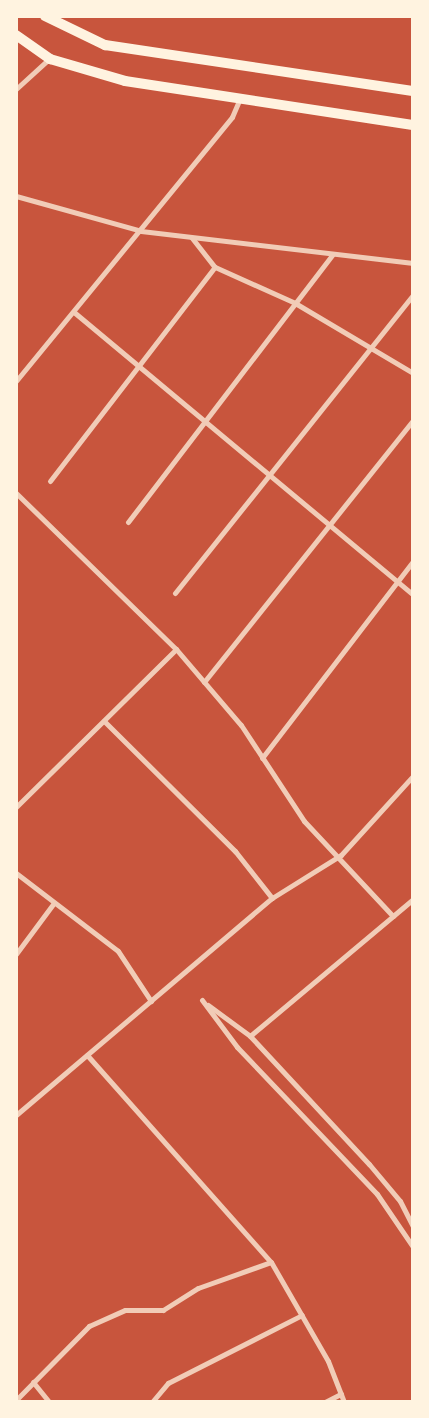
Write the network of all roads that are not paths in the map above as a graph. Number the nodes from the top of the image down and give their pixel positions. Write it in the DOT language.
graph roads {
  1 [pos="45,16"];
  2 [pos="16,35"];
  3 [pos="50,58"];
  4 [pos="16,89"];
  5 [pos="413,91"];
  6 [pos="241,96"];
  7 [pos="413,125"];
  8 [pos="16,196"];
  9 [pos="141,231"];
  10 [pos="192,238"];
  11 [pos="333,254"];
  12 [pos="413,263"];
  13 [pos="214,267"];
  14 [pos="413,295"];
  15 [pos="295,303"];
  16 [pos="75,313"];
  17 [pos="374,347"];
  18 [pos="141,368"];
  19 [pos="413,372"];
  20 [pos="16,382"];
  21 [pos="413,420"];
  22 [pos="205,421"];
  23 [pos="270,476"];
  24 [pos="50,481"];
  25 [pos="16,493"];
  26 [pos="128,522"];
  27 [pos="332,527"];
  28 [pos="413,561"];
  29 [pos="396,581"];
  30 [pos="175,593"];
  31 [pos="413,595"];
  32 [pos="176,649"];
  33 [pos="204,682"];
  34 [pos="104,721"];
  35 [pos="262,758"];
  36 [pos="413,776"];
  37 [pos="16,807"];
  38 [pos="341,855"];
  39 [pos="16,873"];
  40 [pos="272,898"];
  41 [pos="413,899"];
  42 [pos="52,904"];
  43 [pos="393,916"];
  44 [pos="16,954"];
  45 [pos="151,1001"];
  46 [pos="250,1036"];
  47 [pos="87,1055"];
  48 [pos="16,1115"];
  49 [pos="413,1227"];
  50 [pos="413,1247"];
  51 [pos="272,1262"];
  52 [pos="302,1315"];
  53 [pos="33,1382"];
  54 [pos="341,1394"];
  55 [pos="16,1400"];
  56 [pos="49,1402"];
  57 [pos="152,1402"];
  58 [pos="325,1402"];
  59 [pos="344,1402"];
  1 -- 5 [label="main road"];
  2 -- 3 [label="main road"];
  3 -- 4 [label="street"];
  3 -- 6 [label="main road"];
  6 -- 7 [label="main road"];
  6 -- 9 [label="street"];
  8 -- 9 [label="street"];
  9 -- 10 [label="street"];
  9 -- 16 [label="street"];
  10 -- 11 [label="street"];
  10 -- 13 [label="street"];
  11 -- 12 [label="street"];
  11 -- 15 [label="street"];
  13 -- 15 [label="street"];
  13 -- 18 [label="street"];
  14 -- 17 [label="street"];
  15 -- 17 [label="street"];
  15 -- 22 [label="street"];
  16 -- 18 [label="street"];
  16 -- 20 [label="street"];
  17 -- 19 [label="street"];
  17 -- 23 [label="street"];
  18 -- 22 [label="street"];
  18 -- 24 [label="street"];
  21 -- 27 [label="street"];
  22 -- 23 [label="street"];
  22 -- 26 [label="street"];
  23 -- 27 [label="street"];
  23 -- 30 [label="street"];
  25 -- 32 [label="street"];
  27 -- 29 [label="street"];
  27 -- 33 [label="street"];
  28 -- 29 [label="street"];
  29 -- 31 [label="street"];
  29 -- 35 [label="street"];
  32 -- 33 [label="street"];
  32 -- 34 [label="street"];
  33 -- 35 [label="street"];
  34 -- 37 [label="street"];
  34 -- 40 [label="street"];
  35 -- 38 [label="street"];
  36 -- 38 [label="street"];
  38 -- 40 [label="street"];
  38 -- 43 [label="street"];
  39 -- 42 [label="street"];
  40 -- 45 [label="street"];
  41 -- 43 [label="street"];
  42 -- 44 [label="street"];
  42 -- 45 [label="street"];
  43 -- 46 [label="street"];
  45 -- 47 [label="street"];
  46 -- 49 [label="street"];
  46 -- 50 [label="street"];
  47 -- 48 [label="street"];
  47 -- 51 [label="street"];
  51 -- 52 [label="street"];
  51 -- 53 [label="street"];
  52 -- 54 [label="street"];
  52 -- 57 [label="street"];
  53 -- 55 [label="street"];
  53 -- 56 [label="street"];
  54 -- 58 [label="street"];
  54 -- 59 [label="street"];
}
